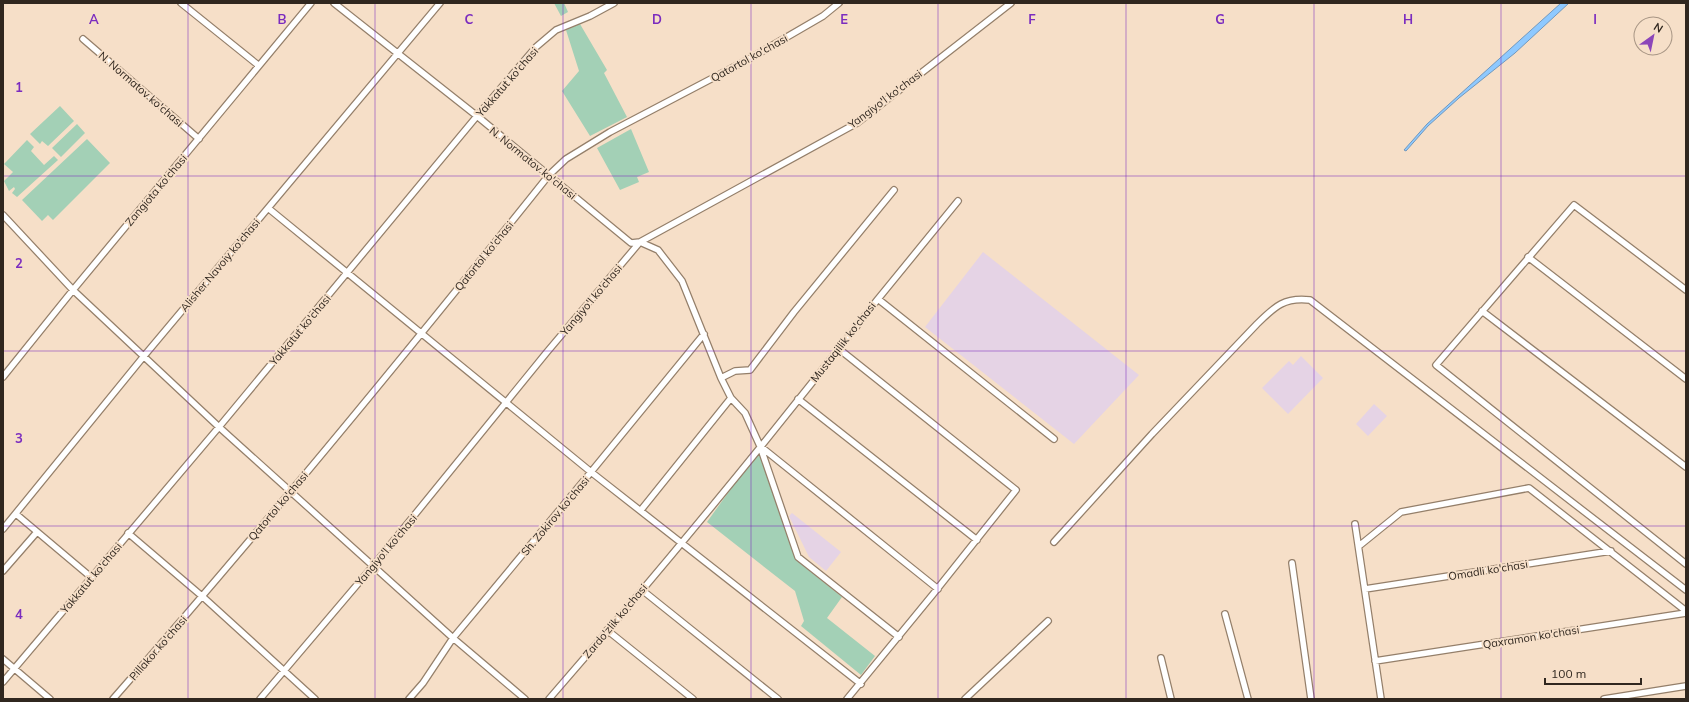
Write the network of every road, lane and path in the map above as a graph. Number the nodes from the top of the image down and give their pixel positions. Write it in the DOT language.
graph roads {
  1 [pos="180,3"];
  2 [pos="310,3"];
  3 [pos="334,3"];
  4 [pos="440,3"];
  5 [pos="614,3"];
  6 [pos="839,3"];
  7 [pos="1011,3"];
  8 [pos="83,39"];
  9 [pos="398,53"];
  10 [pos="258,65"];
  11 [pos="476,116"];
  12 [pos="199,139"];
  13 [pos="549,175"];
  14 [pos="894,190"];
  15 [pos="958,201"];
  16 [pos="268,208"];
  17 [pos="3,215"];
  18 [pos="640,242"];
  19 [pos="1528,257"];
  20 [pos="347,273"];
  21 [pos="73,290"];
  22 [pos="1686,290"];
  23 [pos="878,299"];
  24 [pos="1482,311"];
  25 [pos="422,334"];
  26 [pos="704,334"];
  27 [pos="839,349"];
  28 [pos="144,356"];
  29 [pos="3,377"];
  30 [pos="721,378"];
  31 [pos="1686,379"];
  32 [pos="731,398"];
  33 [pos="798,398"];
  34 [pos="507,403"];
  35 [pos="219,427"];
  36 [pos="1054,438"];
  37 [pos="760,446"];
  38 [pos="1686,467"];
  39 [pos="592,472"];
  40 [pos="291,491"];
  41 [pos="641,510"];
  42 [pos="16,514"];
  43 [pos="1355,524"];
  44 [pos="3,529"];
  45 [pos="37,532"];
  46 [pos="128,533"];
  47 [pos="977,540"];
  48 [pos="682,542"];
  49 [pos="1054,542"];
  50 [pos="1359,546"];
  51 [pos="1611,551"];
  52 [pos="1292,563"];
  53 [pos="1686,564"];
  54 [pos="373,566"];
  55 [pos="3,571"];
  56 [pos="92,578"];
  57 [pos="1365,588"];
  58 [pos="938,589"];
  59 [pos="642,590"];
  60 [pos="1686,590"];
  61 [pos="203,597"];
  62 [pos="1686,612"];
  63 [pos="1225,614"];
  64 [pos="1048,621"];
  65 [pos="607,630"];
  66 [pos="899,637"];
  67 [pos="453,638"];
  68 [pos="1161,658"];
  69 [pos="3,659"];
  70 [pos="1375,661"];
  71 [pos="14,668"];
  72 [pos="284,671"];
  73 [pos="3,682"];
  74 [pos="861,684"];
  75 [pos="1686,686"];
  76 [pos="50,699"];
  77 [pos="113,699"];
  78 [pos="260,699"];
  79 [pos="315,699"];
  80 [pos="409,699"];
  81 [pos="525,699"];
  82 [pos="549,699"];
  83 [pos="693,699"];
  84 [pos="778,699"];
  85 [pos="847,699"];
  86 [pos="965,699"];
  87 [pos="1171,699"];
  88 [pos="1248,699"];
  89 [pos="1311,699"];
  90 [pos="1381,699"];
  91 [pos="1604,699"];
  1 -- 10 [label="street"];
  2 -- 10 [label="street, Zangiota ko'chasi"];
  3 -- 9 [label="street, N. Normatov ko'chasi"];
  4 -- 9 [label="street, Alisher Navoiy ko'chasi"];
  5 -- 11 [label="street, Yakkatut ko'chasi"];
  6 -- 13 [label="street, Qatortol ko'chasi"];
  7 -- 18 [label="street, Yangiyo'l ko'chasi"];
  8 -- 12 [label="street, N. Normatov ko'chasi"];
  9 -- 11 [label="street, N. Normatov ko'chasi"];
  9 -- 16 [label="street, Alisher Navoiy ko'chasi"];
  10 -- 12 [label="street, Zangiota ko'chasi"];
  11 -- 13 [label="street, N. Normatov ko'chasi"];
  11 -- 20 [label="street, Yakkatut ko'chasi"];
  12 -- 21 [label="street, Zangiota ko'chasi"];
  13 -- 18 [label="street, N. Normatov ko'chasi"];
  13 -- 25 [label="street, Qatortol ko'chasi"];
  14 -- 30 [label="street"];
  15 -- 23 [label="street"];
  16 -- 20 [label="street"];
  16 -- 28 [label="street, Alisher Navoiy ko'chasi"];
  17 -- 21 [label="street"];
  18 -- 26 [label="street"];
  18 -- 34 [label="street, Yangiyo'l ko'chasi"];
  19 -- 22 [label="street"];
  19 -- 24 [label="street"];
  19 -- 31 [label="street"];
  20 -- 25 [label="street"];
  20 -- 35 [label="street, Yakkatut ko'chasi"];
  21 -- 28 [label="street"];
  21 -- 29 [label="street, Zangiota ko'chasi"];
  23 -- 27 [label="street, Mustaqillik ko'chasi"];
  23 -- 36 [label="street, Mustaqillik ko'chasi"];
  24 -- 38 [label="street"];
  24 -- 53 [label="street"];
  25 -- 34 [label="street"];
  25 -- 40 [label="street, Qatortol ko'chasi"];
  26 -- 30 [label="street"];
  26 -- 39 [label="street, Sh. Zokirov ko'chasi"];
  27 -- 33 [label="street, Mustaqillik ko'chasi"];
  27 -- 47 [label="street"];
  28 -- 35 [label="street"];
  28 -- 42 [label="street, Alisher Navoiy ko'chasi"];
  30 -- 32 [label="street"];
  32 -- 37 [label="street"];
  32 -- 41 [label="street"];
  33 -- 37 [label="street, Mustaqillik ko'chasi"];
  33 -- 47 [label="street"];
  34 -- 39 [label="street"];
  34 -- 54 [label="street, Yangiyo'l ko'chasi"];
  35 -- 40 [label="street"];
  35 -- 46 [label="street, Yakkatut ko'chasi"];
  37 -- 48 [label="street, Mustaqillik ko'chasi"];
  37 -- 58 [label="street"];
  37 -- 66 [label="street"];
  39 -- 41 [label="street"];
  39 -- 67 [label="street, Sh. Zokirov ko'chasi"];
  40 -- 54 [label="street"];
  40 -- 61 [label="street, Qatortol ko'chasi"];
  41 -- 48 [label="street"];
  42 -- 44 [label="street, Alisher Navoiy ko'chasi"];
  42 -- 45 [label="street"];
  43 -- 50 [label="street"];
  45 -- 55 [label="street"];
  45 -- 56 [label="street"];
  46 -- 56 [label="street, Yakkatut ko'chasi"];
  46 -- 61 [label="street"];
  47 -- 58 [label="street"];
  48 -- 59 [label="street, Zardo'zlik ko'chasi"];
  48 -- 74 [label="street"];
  49 -- 60 [label="street"];
  50 -- 51 [label="street"];
  50 -- 57 [label="street"];
  51 -- 57 [label="street, Omadli ko'chasi"];
  51 -- 62 [label="street"];
  52 -- 89 [label="street"];
  54 -- 67 [label="street"];
  54 -- 72 [label="street, Yangiyo'l ko'chasi"];
  56 -- 71 [label="street, Yakkatut ko'chasi"];
  57 -- 70 [label="street"];
  58 -- 66 [label="street"];
  59 -- 65 [label="street, Zardo'zlik ko'chasi"];
  59 -- 84 [label="street"];
  61 -- 72 [label="street"];
  61 -- 77 [label="street, Pillakor ko'chasi"];
  62 -- 70 [label="street, Qaxramon ko'chasi"];
  63 -- 88 [label="street"];
  64 -- 86 [label="street"];
  65 -- 82 [label="street, Zardo'zlik ko'chasi"];
  65 -- 83 [label="street"];
  66 -- 74 [label="street"];
  67 -- 80 [label="street, Sh. Zokirov ko'chasi"];
  67 -- 81 [label="street"];
  68 -- 87 [label="street"];
  69 -- 71 [label="street"];
  70 -- 90 [label="street"];
  71 -- 73 [label="street, Yakkatut ko'chasi"];
  71 -- 76 [label="street"];
  72 -- 78 [label="street, Yangiyo'l ko'chasi"];
  72 -- 79 [label="street"];
  74 -- 85 [label="street"];
  75 -- 91 [label="street"];
}
